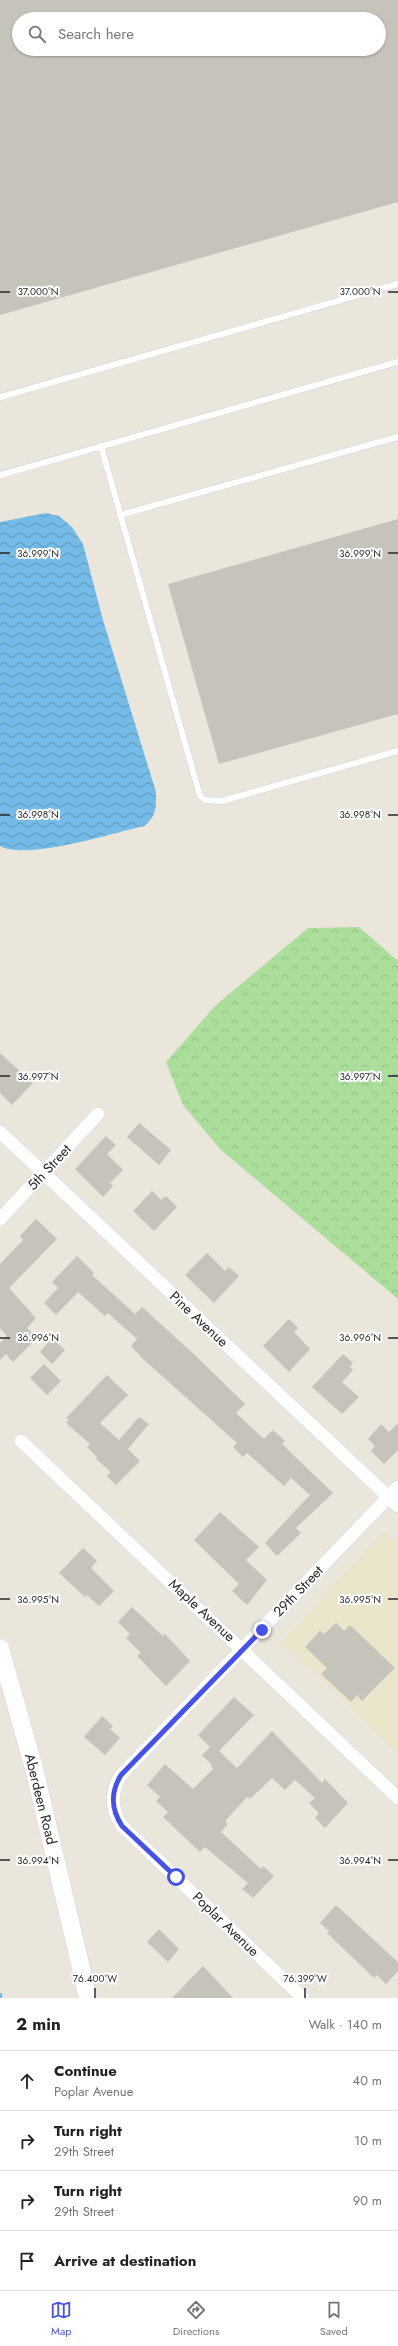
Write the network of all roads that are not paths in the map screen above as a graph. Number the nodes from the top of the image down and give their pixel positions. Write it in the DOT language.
graph roads {
  1 [pos="398,284"];
  2 [pos="398,362"];
  3 [pos="0,397"];
  4 [pos="398,437"];
  5 [pos="101,446"];
  6 [pos="0,475"];
  7 [pos="120,515"];
  8 [pos="398,751"];
  9 [pos="98,1114"];
  10 [pos="0,1132"];
  11 [pos="44,1173"];
  12 [pos="0,1219"];
  13 [pos="21,1441"];
  14 [pos="398,1487"];
  15 [pos="393,1502"];
  16 [pos="0,1648"];
  17 [pos="243,1649"];
  18 [pos="398,1798"];
  19 [pos="116,1816"];
  20 [pos="88,1998"];
  21 [pos="303,1998"];
  1 -- 3 [label="lane"];
  2 -- 5 [label="lane"];
  4 -- 7 [label="lane"];
  5 -- 6 [label="lane"];
  5 -- 7 [label="lane"];
  7 -- 8 [label="lane"];
  9 -- 11 [label="street, 5th Street"];
  10 -- 11 [label="street, Pine Avenue"];
  11 -- 12 [label="street, 5th Street"];
  11 -- 15 [label="street, Pine Avenue"];
  13 -- 17 [label="street, Maple Avenue"];
  14 -- 15 [label="street, 29th Street"];
  15 -- 17 [label="street, 29th Street"];
  16 -- 20 [label="main road, Aberdeen Road"];
  17 -- 18 [label="street, Maple Avenue"];
  17 -- 19 [label="street, 29th Street"];
  19 -- 21 [label="street, Poplar Avenue"];
}
